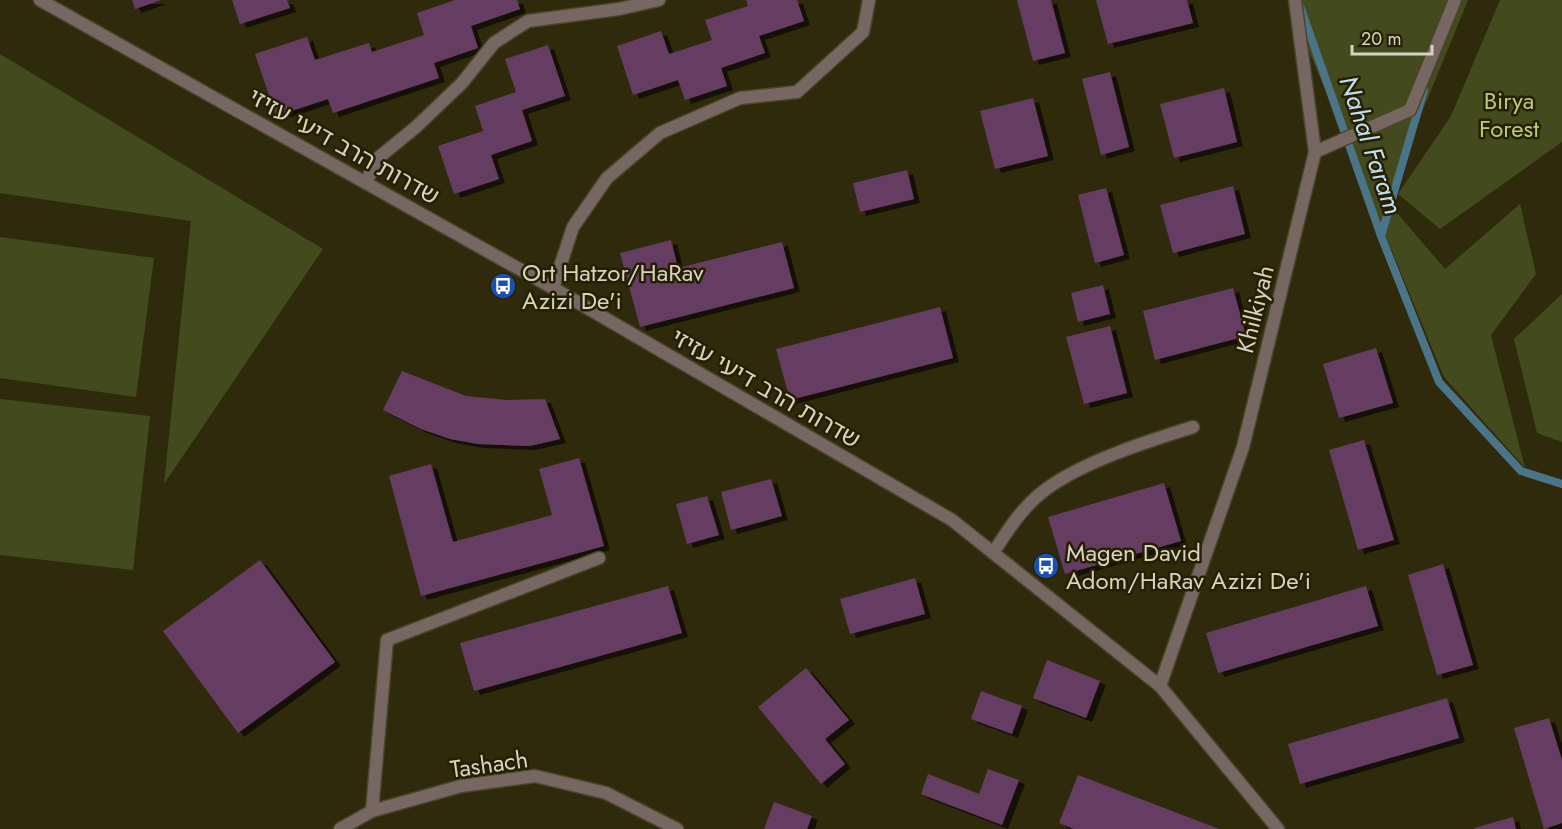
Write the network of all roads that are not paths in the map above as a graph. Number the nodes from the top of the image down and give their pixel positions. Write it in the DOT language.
graph roads {
  1 [pos="40,0"];
  2 [pos="659,0"];
  3 [pos="869,0"];
  4 [pos="1295,0"];
  5 [pos="1455,0"];
  6 [pos="1315,152"];
  7 [pos="366,182"];
  8 [pos="553,288"];
  9 [pos="1193,427"];
  10 [pos="993,553"];
  11 [pos="600,558"];
  12 [pos="1160,686"];
  13 [pos="372,811"];
  14 [pos="340,829"];
  15 [pos="677,829"];
  16 [pos="1278,829"];
  1 -- 7 [label="street, שדרות הרב דיעי עזיזי"];
  2 -- 7 [label="street"];
  3 -- 8 [label="street"];
  4 -- 6 [label="street"];
  5 -- 6 [label="street"];
  6 -- 12 [label="street, Khilkiyah"];
  7 -- 8 [label="street, שדרות הרב דיעי עזיזי"];
  8 -- 10 [label="street, שדרות הרב דיעי עזיזי"];
  9 -- 10 [label="street"];
  10 -- 12 [label="street, שדרות הרב דיעי עזיזי"];
  11 -- 13 [label="street"];
  12 -- 16 [label="street, שדרות הרב דיעי עזיזי"];
  13 -- 14 [label="street, Tashach"];
  13 -- 15 [label="street, Tashach"];
}
